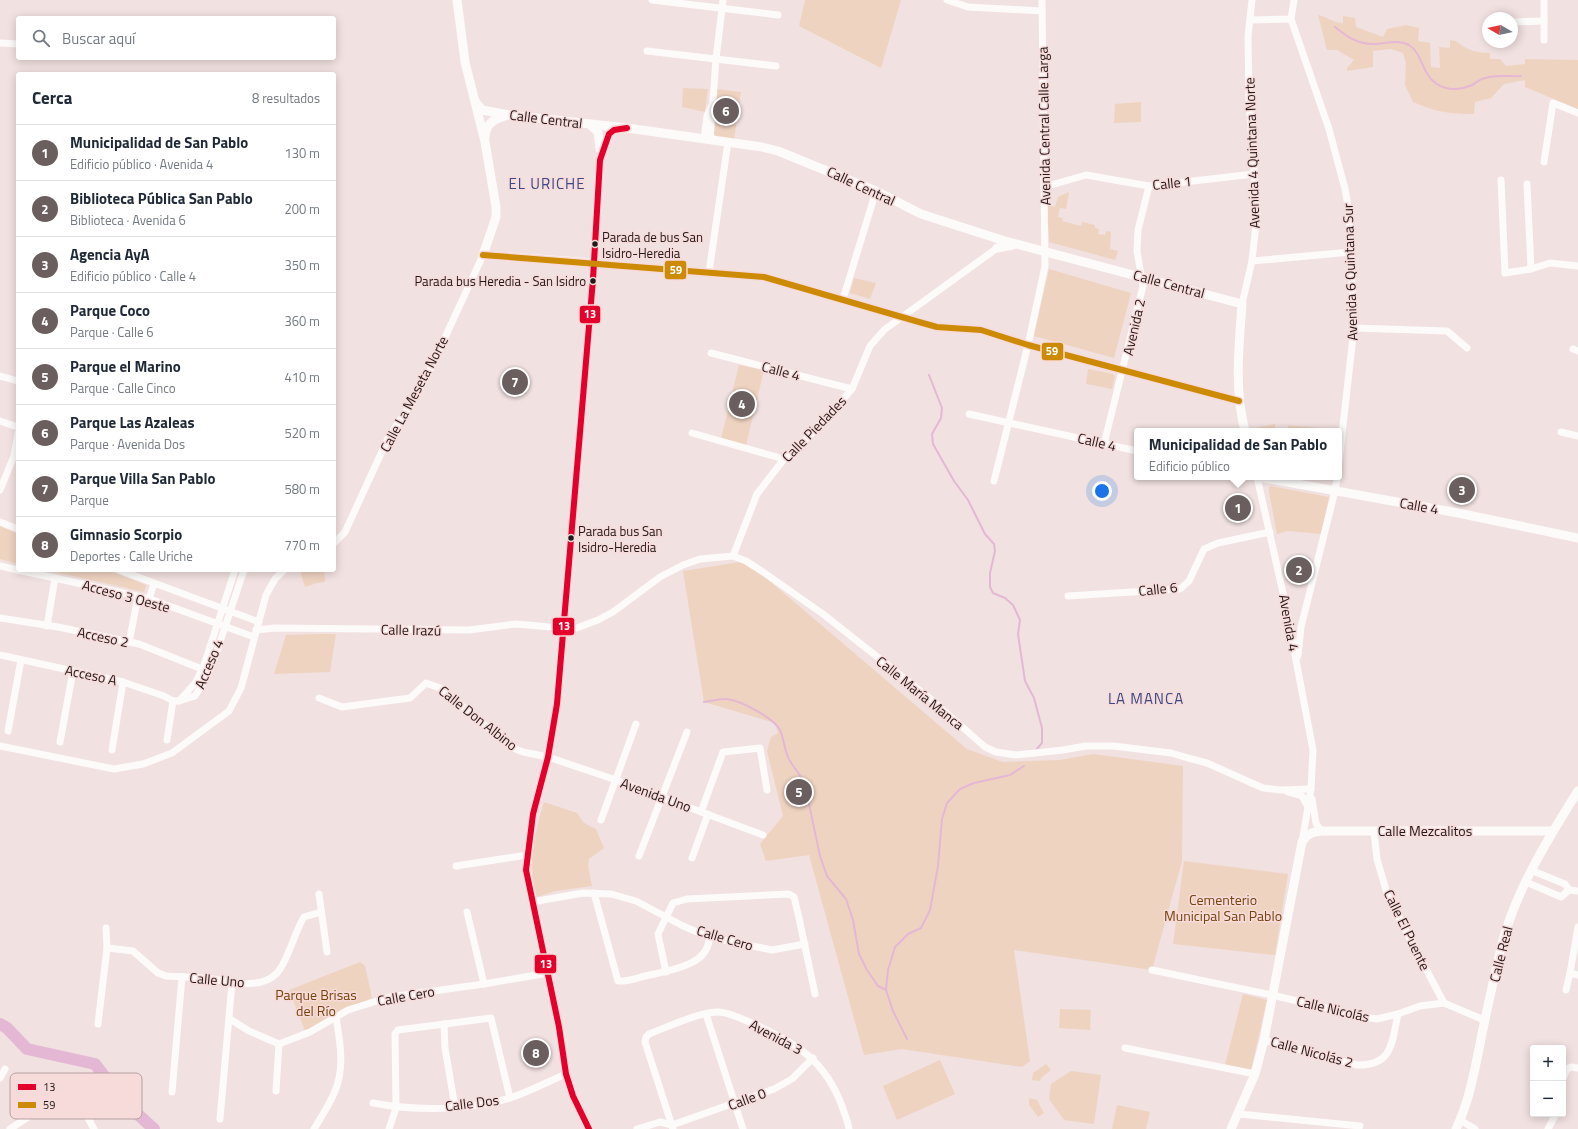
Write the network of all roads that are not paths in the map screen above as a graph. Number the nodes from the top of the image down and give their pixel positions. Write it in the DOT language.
graph roads {
  1 [pos="457,0"];
  2 [pos="657,0"];
  3 [pos="723,0"];
  4 [pos="947,0"];
  5 [pos="1042,0"];
  6 [pos="1252,0"];
  7 [pos="1294,0"];
  8 [pos="1544,0"];
  9 [pos="722,8"];
  10 [pos="1042,11"];
  11 [pos="778,15"];
  12 [pos="1291,19"];
  13 [pos="1250,20"];
  14 [pos="1544,21"];
  15 [pos="1518,22"];
  16 [pos="1544,40"];
  17 [pos="0,43"];
  18 [pos="16,44"];
  19 [pos="647,51"];
  20 [pos="716,59"];
  21 [pos="776,66"];
  22 [pos="475,101"];
  23 [pos="1578,113"];
  24 [pos="509,115"];
  25 [pos="588,124"];
  26 [pos="627,128"];
  27 [pos="707,139"];
  28 [pos="485,142"];
  29 [pos="728,142"];
  30 [pos="600,160"];
  31 [pos="1544,162"];
  32 [pos="1254,174"];
  33 [pos="1501,180"];
  34 [pos="1527,184"];
  35 [pos="1149,186"];
  36 [pos="1044,187"];
  37 [pos="876,191"];
  38 [pos="496,217"];
  39 [pos="1005,241"];
  40 [pos="1016,244"];
  41 [pos="997,248"];
  42 [pos="594,251"];
  43 [pos="1045,252"];
  44 [pos="1351,252"];
  45 [pos="483,255"];
  46 [pos="501,256"];
  47 [pos="1252,261"];
  48 [pos="582,263"];
  49 [pos="593,263"];
  50 [pos="1578,266"];
  51 [pos="1531,269"];
  52 [pos="709,272"];
  53 [pos="1142,277"];
  54 [pos="843,299"];
  55 [pos="1242,304"];
  56 [pos="902,316"];
  57 [pos="1354,328"];
  58 [pos="1028,345"];
  59 [pos="1467,348"];
  60 [pos="711,353"];
  61 [pos="1123,371"];
  62 [pos="0,376"];
  63 [pos="16,380"];
  64 [pos="852,390"];
  65 [pos="1239,401"];
  66 [pos="969,414"];
  67 [pos="0,421"];
  68 [pos="1009,423"];
  69 [pos="16,426"];
  70 [pos="1244,428"];
  71 [pos="1561,432"];
  72 [pos="692,433"];
  73 [pos="1342,434"];
  74 [pos="1578,436"];
  75 [pos="16,444"];
  76 [pos="1104,444"];
  77 [pos="1134,450"];
  78 [pos="16,453"];
  79 [pos="14,456"];
  80 [pos="784,459"];
  81 [pos="1259,480"];
  82 [pos="1274,480"];
  83 [pos="1337,480"];
  84 [pos="994,481"];
  85 [pos="0,490"];
  86 [pos="1335,491"];
  87 [pos="0,522"];
  88 [pos="16,528"];
  89 [pos="1270,532"];
  90 [pos="1578,538"];
  91 [pos="336,541"];
  92 [pos="733,556"];
  93 [pos="0,566"];
  94 [pos="16,570"];
  95 [pos="27,572"];
  96 [pos="124,572"];
  97 [pos="234,572"];
  98 [pos="243,572"];
  99 [pos="282,572"];
  100 [pos="55,578"];
  101 [pos="154,584"];
  102 [pos="1068,596"];
  103 [pos="138,597"];
  104 [pos="149,599"];
  105 [pos="1285,602"];
  106 [pos="221,610"];
  107 [pos="230,612"];
  108 [pos="0,618"];
  109 [pos="216,624"];
  110 [pos="47,626"];
  111 [pos="224,627"];
  112 [pos="1301,627"];
  113 [pos="256,629"];
  114 [pos="565,629"];
  115 [pos="129,642"];
  116 [pos="0,655"];
  117 [pos="21,660"];
  118 [pos="202,668"];
  119 [pos="73,671"];
  120 [pos="1298,676"];
  121 [pos="123,682"];
  122 [pos="319,698"];
  123 [pos="176,701"];
  124 [pos="636,724"];
  125 [pos="8,731"];
  126 [pos="687,732"];
  127 [pos="167,740"];
  128 [pos="60,742"];
  129 [pos="0,746"];
  130 [pos="112,750"];
  131 [pos="548,757"];
  132 [pos="616,780"];
  133 [pos="1312,789"];
  134 [pos="767,790"];
  135 [pos="1280,790"];
  136 [pos="1578,791"];
  137 [pos="663,796"];
  138 [pos="1308,807"];
  139 [pos="705,813"];
  140 [pos="601,820"];
  141 [pos="1553,831"];
  142 [pos="1321,832"];
  143 [pos="1374,832"];
  144 [pos="763,835"];
  145 [pos="1302,842"];
  146 [pos="527,855"];
  147 [pos="639,856"];
  148 [pos="692,858"];
  149 [pos="456,866"];
  150 [pos="1533,871"];
  151 [pos="1526,882"];
  152 [pos="1569,890"];
  153 [pos="1578,891"];
  154 [pos="594,893"];
  155 [pos="319,894"];
  156 [pos="532,902"];
  157 [pos="321,912"];
  158 [pos="467,912"];
  159 [pos="667,917"];
  160 [pos="1578,927"];
  161 [pos="106,928"];
  162 [pos="709,937"];
  163 [pos="805,944"];
  164 [pos="106,948"];
  165 [pos="327,952"];
  166 [pos="1152,970"];
  167 [pos="666,972"];
  168 [pos="548,973"];
  169 [pos="1570,973"];
  170 [pos="1578,975"];
  171 [pos="182,977"];
  172 [pos="232,983"];
  173 [pos="484,984"];
  174 [pos="1566,990"];
  175 [pos="815,994"];
  176 [pos="1272,995"];
  177 [pos="1444,1003"];
  178 [pos="706,1014"];
  179 [pos="1398,1014"];
  180 [pos="336,1018"];
  181 [pos="230,1019"];
  182 [pos="1484,1020"];
  183 [pos="98,1024"];
  184 [pos="444,1024"];
  185 [pos="1264,1040"];
  186 [pos="280,1044"];
  187 [pos="1125,1048"];
  188 [pos="813,1058"];
  189 [pos="5,1068"];
  190 [pos="1578,1068"];
  191 [pos="1566,1071"];
  192 [pos="566,1074"];
  193 [pos="1255,1074"];
  194 [pos="0,1078"];
  195 [pos="276,1091"];
  196 [pos="172,1092"];
  197 [pos="510,1098"];
  198 [pos="373,1103"];
  199 [pos="735,1104"];
  200 [pos="455,1107"];
  201 [pos="396,1108"];
  202 [pos="1239,1114"];
  203 [pos="1554,1117"];
  204 [pos="25,1119"];
  205 [pos="89,1119"];
  206 [pos="220,1119"];
  207 [pos="1460,1120"];
  208 [pos="1360,1126"];
  209 [pos="672,1128"];
  210 [pos="10,1129"];
  211 [pos="94,1129"];
  212 [pos="314,1129"];
  213 [pos="389,1129"];
  214 [pos="589,1129"];
  215 [pos="637,1129"];
  216 [pos="743,1129"];
  217 [pos="849,1129"];
  218 [pos="1231,1129"];
  219 [pos="1456,1129"];
  220 [pos="1475,1129"];
  221 [pos="1548,1129"];
  1 -- 22 [label="main road, Calle La Meseta Norte"];
  2 -- 9 [label="street"];
  3 -- 9 [label="street"];
  4 -- 10 [label="street"];
  5 -- 10 [label="street, Avenida Central Calle Larga"];
  6 -- 13 [label="street, Avenida 4 Quintana Norte"];
  7 -- 12 [label="street"];
  8 -- 14 [label="street"];
  9 -- 11 [label="street"];
  9 -- 20 [label="street"];
  10 -- 36 [label="street, Avenida Central Calle Larga"];
  12 -- 13 [label="street"];
  12 -- 44 [label="street, Avenida 6 Quintana Sur"];
  13 -- 32 [label="street, Avenida 4 Quintana Norte"];
  14 -- 15 [label="street"];
  14 -- 16 [label="street"];
  17 -- 18 [label="street"];
  19 -- 20 [label="street"];
  20 -- 21 [label="street"];
  20 -- 27 [label="street"];
  22 -- 24 [label="main road, Calle Central"];
  22 -- 28 [label="main road, Calle La Meseta Norte"];
  23 -- 31 [label="street"];
  24 -- 25 [label="main road, Calle Central"];
  24 -- 28 [label="main road"];
  25 -- 26 [label="main road, Calle Central"];
  25 -- 30 [label="main road"];
  26 -- 27 [label="main road, Calle Central"];
  26 -- 30 [label="main road"];
  27 -- 29 [label="main road, Calle Central"];
  28 -- 38 [label="main road, Calle La Meseta Norte"];
  29 -- 37 [label="main road, Calle Central"];
  29 -- 52 [label="street"];
  30 -- 42 [label="main road"];
  32 -- 35 [label="street, Calle 1"];
  32 -- 47 [label="street, Avenida 4 Quintana Norte"];
  33 -- 51 [label="street"];
  34 -- 51 [label="street"];
  35 -- 36 [label="street, Calle 1"];
  35 -- 53 [label="street, Avenida 2"];
  36 -- 43 [label="street, Avenida Central Calle Larga"];
  37 -- 39 [label="main road, Calle Central"];
  37 -- 54 [label="street"];
  38 -- 45 [label="main road, Calle La Meseta Norte"];
  38 -- 46 [label="main road"];
  39 -- 40 [label="main road, Calle Central"];
  39 -- 41 [label="street, Calle Piedades"];
  40 -- 41 [label="main road"];
  40 -- 43 [label="main road, Calle Central"];
  41 -- 56 [label="street, Calle Piedades"];
  42 -- 48 [label="main road"];
  42 -- 49 [label="main road"];
  43 -- 53 [label="main road, Calle Central"];
  43 -- 58 [label="street, Avenida Central Calle Larga"];
  44 -- 47 [label="street"];
  44 -- 57 [label="street, Avenida 6 Quintana Sur"];
  45 -- 46 [label="main road"];
  45 -- 91 [label="street, Calle La Meseta Norte"];
  46 -- 48 [label="main road"];
  47 -- 55 [label="street, Avenida 4 Quintana Norte"];
  48 -- 49 [label="main road"];
  49 -- 52 [label="street"];
  49 -- 114 [label="main road"];
  50 -- 51 [label="street"];
  52 -- 54 [label="street"];
  53 -- 55 [label="main road, Calle Central"];
  53 -- 61 [label="street, Avenida 2"];
  54 -- 56 [label="street"];
  55 -- 65 [label="main road"];
  56 -- 58 [label="street"];
  56 -- 64 [label="street, Calle Piedades"];
  57 -- 59 [label="street"];
  57 -- 73 [label="street, Avenida 6 Quintana Sur"];
  58 -- 61 [label="street"];
  58 -- 68 [label="street, Avenida Central Calle Larga"];
  60 -- 64 [label="street, Calle 4"];
  61 -- 65 [label="street"];
  61 -- 76 [label="street, Avenida 2"];
  62 -- 63 [label="street"];
  64 -- 80 [label="street, Calle Piedades"];
  65 -- 70 [label="main road"];
  66 -- 68 [label="street, Calle 4"];
  67 -- 69 [label="street"];
  68 -- 76 [label="street, Calle 4"];
  68 -- 84 [label="street, Avenida Central Calle Larga"];
  71 -- 74 [label="street"];
  72 -- 80 [label="street"];
  75 -- 79 [label="street"];
  76 -- 77 [label="street, Calle 4"];
  78 -- 79 [label="street"];
  79 -- 85 [label="street"];
  80 -- 92 [label="street, Calle Piedades"];
  81 -- 89 [label="street, Avenida 4"];
  82 -- 86 [label="main road, Calle 4"];
  83 -- 86 [label="street"];
  86 -- 90 [label="main road, Calle 4"];
  86 -- 112 [label="street"];
  87 -- 88 [label="street"];
  89 -- 102 [label="street, Calle 6"];
  89 -- 105 [label="street, Avenida 4"];
  92 -- 114 [label="street, Calle María Manca"];
  92 -- 135 [label="street, Calle María Manca"];
  93 -- 94 [label="street, Acceso 3 Oeste"];
  95 -- 100 [label="street, Acceso 3 Oeste"];
  96 -- 101 [label="street"];
  97 -- 106 [label="street, Acceso 4"];
  98 -- 107 [label="street, Acceso 4"];
  99 -- 113 [label="street"];
  100 -- 103 [label="street, Acceso 3 Oeste"];
  100 -- 110 [label="street"];
  101 -- 104 [label="street"];
  101 -- 106 [label="street"];
  103 -- 104 [label="street, Acceso 3 Oeste"];
  103 -- 115 [label="street"];
  104 -- 109 [label="street, Acceso 3 Oeste"];
  105 -- 112 [label="street"];
  105 -- 120 [label="street, Avenida 4"];
  106 -- 107 [label="street"];
  106 -- 109 [label="street, Acceso 4"];
  107 -- 111 [label="street, Acceso 4"];
  107 -- 113 [label="street"];
  108 -- 110 [label="street, Acceso 2"];
  109 -- 111 [label="street, Acceso 3 Oeste"];
  109 -- 118 [label="street, Acceso 4"];
  110 -- 115 [label="street, Acceso 2"];
  111 -- 113 [label="street, Acceso 3 Oeste"];
  111 -- 123 [label="street, Acceso 4"];
  112 -- 120 [label="street"];
  113 -- 114 [label="street, Calle Irazú"];
  113 -- 129 [label="street"];
  114 -- 131 [label="main road"];
  115 -- 118 [label="street, Acceso 2"];
  116 -- 117 [label="street, Acceso A"];
  117 -- 119 [label="street, Acceso A"];
  117 -- 125 [label="street"];
  118 -- 123 [label="street, Acceso 4"];
  119 -- 121 [label="street, Acceso A"];
  119 -- 128 [label="street"];
  120 -- 133 [label="street"];
  121 -- 123 [label="street, Acceso A"];
  121 -- 130 [label="street"];
  122 -- 131 [label="street, Calle Don Albino"];
  123 -- 127 [label="street"];
  124 -- 132 [label="street"];
  126 -- 137 [label="street"];
  131 -- 132 [label="street, Avenida Uno"];
  131 -- 146 [label="main road"];
  132 -- 137 [label="street, Avenida Uno"];
  132 -- 140 [label="street"];
  133 -- 135 [label="street, Calle María Manca"];
  133 -- 138 [label="street"];
  133 -- 142 [label="street"];
  134 -- 139 [label="street"];
  135 -- 138 [label="street"];
  136 -- 141 [label="main road, Calle Real"];
  137 -- 139 [label="street, Avenida Uno"];
  137 -- 147 [label="street"];
  138 -- 145 [label="street"];
  139 -- 144 [label="street, Avenida Uno"];
  139 -- 148 [label="street"];
  141 -- 143 [label="main road, Calle Mezcalitos"];
  141 -- 150 [label="main road, Calle Real"];
  142 -- 143 [label="main road, Calle Mezcalitos"];
  142 -- 145 [label="main road, Calle Mezcalitos"];
  143 -- 177 [label="street, Calle El Puente"];
  145 -- 176 [label="main road"];
  146 -- 149 [label="street"];
  146 -- 156 [label="main road"];
  150 -- 151 [label="main road, Calle Real"];
  150 -- 152 [label="street"];
  151 -- 152 [label="street"];
  151 -- 182 [label="main road, Calle Real"];
  152 -- 153 [label="street"];
  154 -- 156 [label="street, Calle Cero"];
  154 -- 159 [label="street, Calle Cero"];
  154 -- 167 [label="street"];
  155 -- 157 [label="street"];
  156 -- 168 [label="main road"];
  157 -- 165 [label="street"];
  157 -- 172 [label="street, Calle Uno"];
  158 -- 173 [label="street"];
  159 -- 162 [label="street, Calle Cero"];
  159 -- 163 [label="street"];
  159 -- 167 [label="street"];
  160 -- 169 [label="street"];
  161 -- 164 [label="street"];
  162 -- 163 [label="street, Calle Cero"];
  162 -- 167 [label="street"];
  163 -- 175 [label="street"];
  164 -- 171 [label="street, Calle Uno"];
  164 -- 183 [label="street"];
  166 -- 176 [label="street, Calle Nicolás"];
  168 -- 173 [label="street, Calle Cero"];
  168 -- 192 [label="main road"];
  169 -- 170 [label="street"];
  169 -- 174 [label="street"];
  171 -- 172 [label="street, Calle Uno"];
  171 -- 196 [label="street"];
  172 -- 181 [label="street"];
  173 -- 180 [label="street, Calle Cero"];
  176 -- 179 [label="street, Calle Nicolás"];
  176 -- 185 [label="main road"];
  177 -- 179 [label="street, Calle Nicolás"];
  177 -- 182 [label="street"];
  178 -- 188 [label="street, Avenida 3"];
  178 -- 199 [label="street"];
  178 -- 209 [label="street"];
  179 -- 185 [label="street, Calle Nicolás 2"];
  180 -- 186 [label="street, Calle Cero"];
  180 -- 212 [label="street"];
  181 -- 186 [label="street"];
  181 -- 206 [label="street"];
  182 -- 207 [label="main road, Calle Real"];
  184 -- 197 [label="street"];
  184 -- 200 [label="street"];
  184 -- 201 [label="street"];
  185 -- 193 [label="main road"];
  186 -- 195 [label="street"];
  187 -- 193 [label="street"];
  188 -- 199 [label="street, Calle 0"];
  188 -- 217 [label="street, Avenida 3"];
  189 -- 194 [label="street"];
  190 -- 191 [label="street"];
  192 -- 197 [label="street, Calle Dos"];
  192 -- 214 [label="main road"];
  193 -- 202 [label="main road"];
  197 -- 200 [label="street, Calle Dos"];
  198 -- 201 [label="street, Calle Dos"];
  199 -- 209 [label="street, Calle 0"];
  199 -- 216 [label="street"];
  200 -- 201 [label="street, Calle Dos"];
  201 -- 213 [label="street"];
  202 -- 208 [label="street"];
  202 -- 218 [label="main road"];
  203 -- 221 [label="street"];
  204 -- 210 [label="street"];
  205 -- 211 [label="street"];
  207 -- 219 [label="main road, Calle Real"];
  207 -- 220 [label="street"];
  209 -- 215 [label="street, Calle 0"];
}
